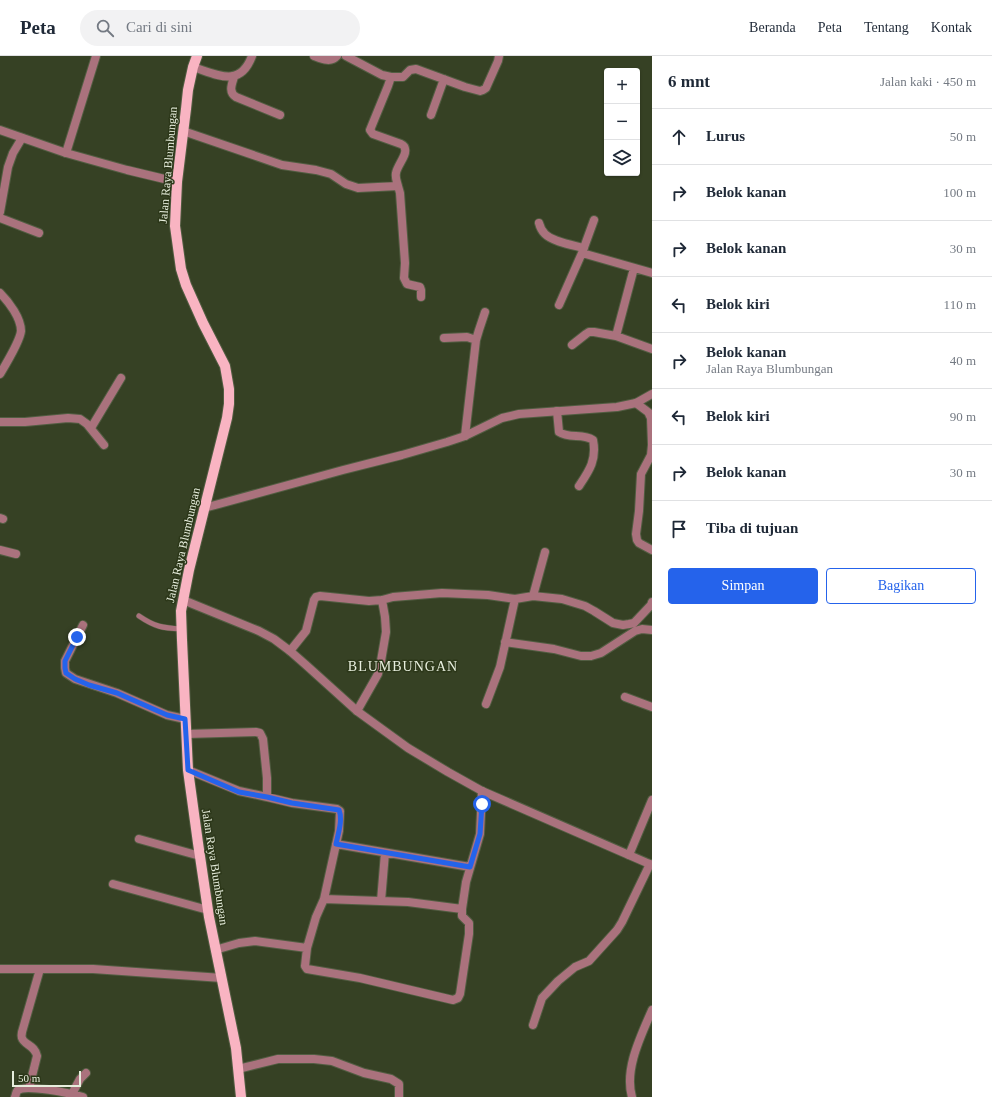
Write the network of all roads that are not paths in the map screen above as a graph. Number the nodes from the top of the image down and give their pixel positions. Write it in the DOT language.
graph roads {
  1 [pos="96,56"];
  2 [pos="197,56"];
  3 [pos="252,56"];
  4 [pos="314,56"];
  5 [pos="337,56"];
  6 [pos="346,56"];
  7 [pos="499,56"];
  8 [pos="193,67"];
  9 [pos="234,77"];
  10 [pos="391,77"];
  11 [pos="444,79"];
  12 [pos="280,115"];
  13 [pos="431,116"];
  14 [pos="0,130"];
  15 [pos="183,131"];
  16 [pos="22,138"];
  17 [pos="66,153"];
  18 [pos="178,182"];
  19 [pos="398,186"];
  20 [pos="0,212"];
  21 [pos="0,218"];
  22 [pos="594,220"];
  23 [pos="539,223"];
  24 [pos="39,233"];
  25 [pos="583,250"];
  26 [pos="634,268"];
  27 [pos="652,273"];
  28 [pos="0,293"];
  29 [pos="421,297"];
  30 [pos="559,305"];
  31 [pos="485,312"];
  32 [pos="616,336"];
  33 [pos="444,338"];
  34 [pos="476,340"];
  35 [pos="572,345"];
  36 [pos="652,349"];
  37 [pos="0,374"];
  38 [pos="121,378"];
  39 [pos="652,394"];
  40 [pos="636,403"];
  41 [pos="557,411"];
  42 [pos="650,414"];
  43 [pos="0,422"];
  44 [pos="91,428"];
  45 [pos="465,436"];
  46 [pos="104,445"];
  47 [pos="579,486"];
  48 [pos="204,508"];
  49 [pos="0,550"];
  50 [pos="652,550"];
  51 [pos="544,552"];
  52 [pos="16,554"];
  53 [pos="534,596"];
  54 [pos="515,599"];
  55 [pos="183,600"];
  56 [pos="382,600"];
  57 [pos="652,604"];
  58 [pos="139,616"];
  59 [pos="83,625"];
  60 [pos="182,629"];
  61 [pos="652,630"];
  62 [pos="505,642"];
  63 [pos="290,651"];
  64 [pos="625,697"];
  65 [pos="486,704"];
  66 [pos="652,707"];
  67 [pos="357,711"];
  68 [pos="185,719"];
  69 [pos="186,734"];
  70 [pos="188,770"];
  71 [pos="482,791"];
  72 [pos="267,797"];
  73 [pos="652,800"];
  74 [pos="139,839"];
  75 [pos="336,844"];
  76 [pos="385,853"];
  77 [pos="629,855"];
  78 [pos="200,856"];
  79 [pos="651,865"];
  80 [pos="470,867"];
  81 [pos="114,884"];
  82 [pos="324,899"];
  83 [pos="381,901"];
  84 [pos="462,909"];
  85 [pos="208,910"];
  86 [pos="307,948"];
  87 [pos="216,950"];
  88 [pos="0,969"];
  89 [pos="40,969"];
  90 [pos="222,978"];
  91 [pos="652,1010"];
  92 [pos="533,1026"];
  93 [pos="238,1069"];
  94 [pos="86,1073"];
  95 [pos="29,1088"];
  96 [pos="72,1094"];
  97 [pos="16,1097"];
  98 [pos="84,1097"];
  99 [pos="241,1097"];
  100 [pos="399,1097"];
  101 [pos="632,1097"];
  1 -- 17 [label="street"];
  2 -- 8 [label="main road, Jalan Raya Blumbungan"];
  3 -- 9 [label="street"];
  4 -- 5 [label="street"];
  6 -- 10 [label="street"];
  7 -- 11 [label="street"];
  8 -- 9 [label="street"];
  8 -- 15 [label="main road, Jalan Raya Blumbungan"];
  9 -- 12 [label="street"];
  10 -- 11 [label="street"];
  10 -- 19 [label="street"];
  11 -- 13 [label="street"];
  14 -- 16 [label="street"];
  15 -- 18 [label="main road, Jalan Raya Blumbungan"];
  15 -- 19 [label="street"];
  16 -- 17 [label="street"];
  16 -- 20 [label="street"];
  17 -- 18 [label="street"];
  18 -- 48 [label="main road, Jalan Raya Blumbungan"];
  19 -- 29 [label="street"];
  21 -- 24 [label="street"];
  22 -- 25 [label="street"];
  23 -- 25 [label="street"];
  25 -- 26 [label="street"];
  25 -- 30 [label="street"];
  26 -- 27 [label="street"];
  26 -- 32 [label="street"];
  28 -- 37 [label="street"];
  31 -- 34 [label="street"];
  32 -- 35 [label="street"];
  32 -- 36 [label="street"];
  33 -- 34 [label="street"];
  34 -- 45 [label="street"];
  38 -- 44 [label="street"];
  39 -- 40 [label="street"];
  40 -- 41 [label="street"];
  40 -- 42 [label="street"];
  41 -- 45 [label="street"];
  41 -- 47 [label="street"];
  42 -- 50 [label="street"];
  43 -- 44 [label="street"];
  44 -- 46 [label="street"];
  45 -- 48 [label="street"];
  48 -- 55 [label="main road, Jalan Raya Blumbungan"];
  49 -- 52 [label="street"];
  51 -- 53 [label="street"];
  53 -- 54 [label="street"];
  53 -- 57 [label="street"];
  54 -- 56 [label="street"];
  54 -- 62 [label="street"];
  55 -- 60 [label="main road, Jalan Raya Blumbungan"];
  55 -- 63 [label="street"];
  56 -- 63 [label="street"];
  56 -- 67 [label="street"];
  58 -- 60 [label="lane"];
  59 -- 68 [label="street"];
  60 -- 68 [label="main road, Jalan Raya Blumbungan"];
  61 -- 62 [label="street"];
  62 -- 65 [label="street"];
  63 -- 67 [label="street"];
  64 -- 66 [label="street"];
  67 -- 71 [label="street"];
  68 -- 69 [label="main road, Jalan Raya Blumbungan"];
  69 -- 70 [label="main road, Jalan Raya Blumbungan"];
  69 -- 72 [label="street"];
  70 -- 72 [label="street"];
  70 -- 78 [label="main road, Jalan Raya Blumbungan"];
  71 -- 77 [label="street"];
  71 -- 80 [label="street"];
  72 -- 75 [label="street"];
  73 -- 77 [label="street"];
  74 -- 78 [label="street"];
  75 -- 76 [label="street"];
  75 -- 82 [label="street"];
  76 -- 80 [label="street"];
  76 -- 83 [label="street"];
  77 -- 79 [label="street"];
  78 -- 85 [label="main road, Jalan Raya Blumbungan"];
  79 -- 92 [label="street"];
  80 -- 84 [label="street"];
  81 -- 85 [label="street"];
  82 -- 83 [label="street"];
  82 -- 86 [label="street"];
  83 -- 84 [label="street"];
  84 -- 86 [label="street"];
  85 -- 87 [label="main road, Jalan Raya Blumbungan"];
  86 -- 87 [label="street"];
  87 -- 90 [label="main road, Jalan Raya Blumbungan"];
  88 -- 89 [label="street"];
  89 -- 90 [label="street"];
  89 -- 95 [label="street"];
  90 -- 93 [label="main road, Jalan Raya Blumbungan"];
  91 -- 101 [label="street"];
  93 -- 99 [label="main road, Jalan Raya Blumbungan"];
  93 -- 100 [label="street"];
  94 -- 96 [label="street"];
  95 -- 96 [label="street"];
  95 -- 97 [label="street"];
  96 -- 98 [label="street"];
}
